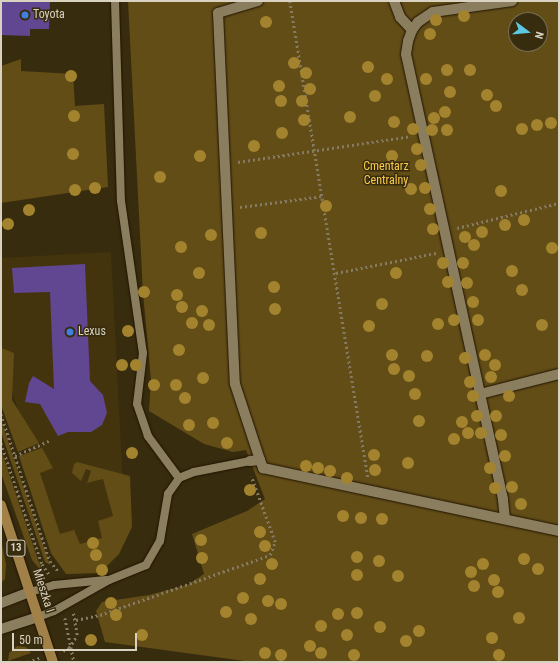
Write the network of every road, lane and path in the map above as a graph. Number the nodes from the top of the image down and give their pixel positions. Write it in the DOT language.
graph roads {
  1 [pos="114,1"];
  2 [pos="258,1"];
  3 [pos="290,1"];
  4 [pos="394,1"];
  5 [pos="512,1"];
  6 [pos="412,30"];
  7 [pos="424,134"];
  8 [pos="315,151"];
  9 [pos="226,164"];
  10 [pos="323,196"];
  11 [pos="559,203"];
  12 [pos="228,208"];
  13 [pos="445,232"];
  14 [pos="449,250"];
  15 [pos="336,273"];
  16 [pos="559,374"];
  17 [pos="480,394"];
  18 [pos="1,414"];
  19 [pos="49,441"];
  20 [pos="1,443"];
  21 [pos="15,456"];
  22 [pos="252,461"];
  23 [pos="179,478"];
  24 [pos="370,490"];
  25 [pos="1,505"];
  26 [pos="505,519"];
  27 [pos="559,532"];
  28 [pos="62,576"];
  29 [pos="52,578"];
  30 [pos="109,580"];
  31 [pos="30,592"];
  32 [pos="1,603"];
  33 [pos="72,609"];
  34 [pos="64,613"];
  35 [pos="38,617"];
  36 [pos="76,620"];
  37 [pos="1,629"];
  38 [pos="69,648"];
  39 [pos="36,659"];
  40 [pos="28,662"];
  41 [pos="53,662"];
  42 [pos="74,662"];
  1 -- 23 [label="lane"];
  2 -- 9 [label="street"];
  3 -- 8 [label="path"];
  4 -- 6 [label="street"];
  5 -- 6 [label="street"];
  6 -- 7 [label="street"];
  7 -- 8 [label="path"];
  7 -- 13 [label="street"];
  8 -- 9 [label="path"];
  8 -- 10 [label="path"];
  9 -- 12 [label="street"];
  10 -- 12 [label="path"];
  10 -- 15 [label="path"];
  11 -- 13 [label="path"];
  12 -- 22 [label="street"];
  13 -- 14 [label="street"];
  14 -- 15 [label="path"];
  14 -- 17 [label="street"];
  15 -- 24 [label="path"];
  16 -- 17 [label="street"];
  17 -- 26 [label="street"];
  18 -- 21 [label="path"];
  19 -- 21 [label="path"];
  20 -- 29 [label="path"];
  21 -- 28 [label="path"];
  22 -- 23 [label="lane"];
  22 -- 24 [label="street"];
  22 -- 36 [label="path"];
  23 -- 30 [label="lane"];
  24 -- 26 [label="street"];
  25 -- 31 [label="main road, Mieszka I / 13"];
  26 -- 27 [label="street"];
  30 -- 31 [label="lane"];
  30 -- 35 [label="lane"];
  31 -- 32 [label="street"];
  31 -- 35 [label="main road, Mieszka I / 13"];
  33 -- 36 [label="path"];
  34 -- 38 [label="path"];
  35 -- 37 [label="street"];
  35 -- 41 [label="main road, Mieszka I / 13"];
  36 -- 38 [label="path"];
  38 -- 42 [label="path"];
  39 -- 40 [label="path"];
}
